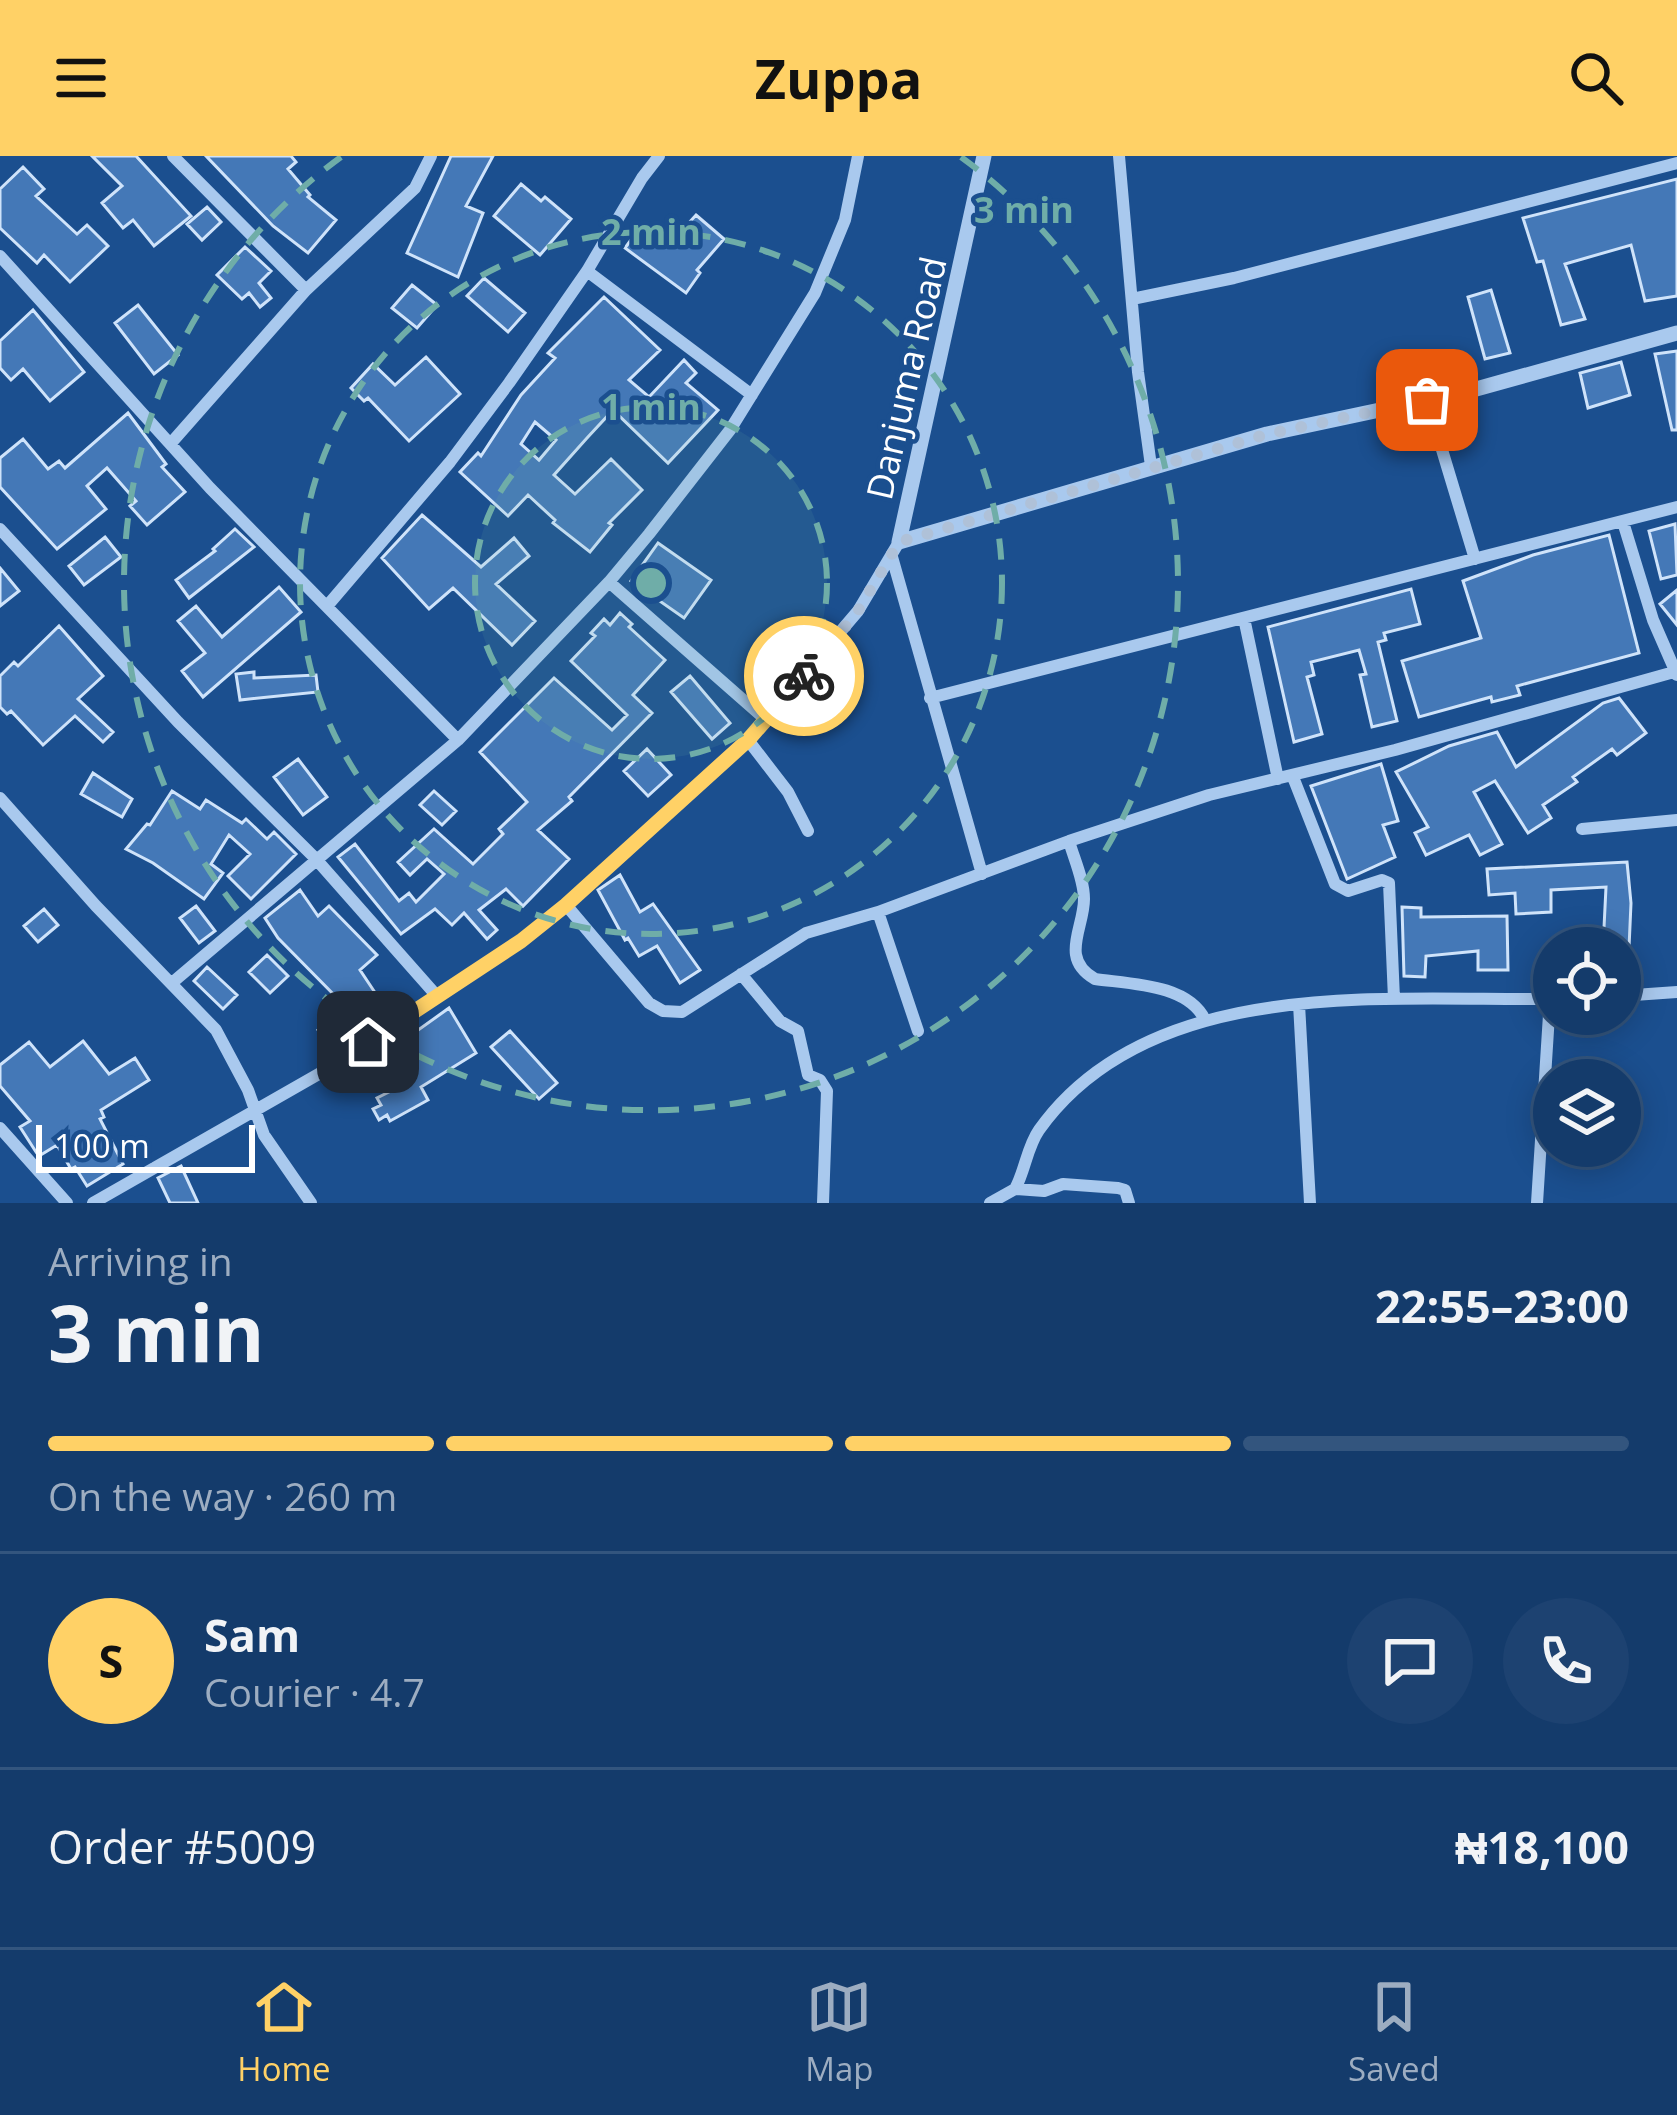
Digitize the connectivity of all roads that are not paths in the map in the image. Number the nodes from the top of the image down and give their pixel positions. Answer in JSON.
{"nodes":[{"id":1,"x":173,"y":156,"type":"edge"},
{"id":2,"x":431,"y":156,"type":"edge"},
{"id":3,"x":659,"y":156,"type":"edge"},
{"id":4,"x":858,"y":156,"type":"edge"},
{"id":5,"x":985,"y":156,"type":"edge"},
{"id":6,"x":1119,"y":156,"type":"edge"},
{"id":7,"x":1677,"y":163,"type":"edge"},
{"id":8,"x":0,"y":256,"type":"edge"},
{"id":9,"x":587,"y":272,"type":"junction"},
{"id":10,"x":306,"y":290,"type":"junction"},
{"id":11,"x":1132,"y":299,"type":"junction"},
{"id":12,"x":1677,"y":333,"type":"edge"},
{"id":13,"x":752,"y":395,"type":"junction"},
{"id":14,"x":1427,"y":400,"type":"junction"},
{"id":15,"x":172,"y":442,"type":"junction"},
{"id":16,"x":1151,"y":466,"type":"junction"},
{"id":17,"x":1677,"y":507,"type":"edge"},
{"id":18,"x":1623,"y":522,"type":"junction"},
{"id":19,"x":0,"y":529,"type":"edge"},
{"id":20,"x":896,"y":549,"type":"junction"},
{"id":21,"x":1475,"y":559,"type":"junction"},
{"id":22,"x":609,"y":583,"type":"junction"},
{"id":23,"x":328,"y":605,"type":"junction"},
{"id":24,"x":1244,"y":618,"type":"junction"},
{"id":25,"x":1676,"y":673,"type":"edge"},
{"id":26,"x":930,"y":698,"type":"junction"},
{"id":27,"x":765,"y":719,"type":"junction"},
{"id":28,"x":458,"y":740,"type":"junction"},
{"id":29,"x":748,"y":740,"type":"junction"},
{"id":30,"x":1286,"y":778,"type":"junction"},
{"id":31,"x":0,"y":798,"type":"edge"},
{"id":32,"x":6,"y":812,"type":"edge"},
{"id":33,"x":1677,"y":820,"type":"edge"},
{"id":34,"x":1582,"y":829,"type":"dead end"},
{"id":35,"x":808,"y":831,"type":"dead end"},
{"id":36,"x":1069,"y":842,"type":"junction"},
{"id":37,"x":315,"y":858,"type":"junction"},
{"id":38,"x":982,"y":874,"type":"junction"},
{"id":39,"x":566,"y":905,"type":"junction"},
{"id":40,"x":878,"y":912,"type":"junction"},
{"id":41,"x":741,"y":974,"type":"junction"},
{"id":42,"x":172,"y":982,"type":"junction"},
{"id":43,"x":1677,"y":992,"type":"edge"},
{"id":44,"x":436,"y":995,"type":"junction"},
{"id":45,"x":1641,"y":995,"type":"edge"},
{"id":46,"x":1394,"y":999,"type":"junction"},
{"id":47,"x":1533,"y":999,"type":"edge"},
{"id":48,"x":1299,"y":1004,"type":"junction"},
{"id":49,"x":1205,"y":1020,"type":"junction"},
{"id":50,"x":918,"y":1031,"type":"dead end"},
{"id":51,"x":1550,"y":1035,"type":"edge"},
{"id":52,"x":258,"y":1112,"type":"junction"},
{"id":53,"x":0,"y":1128,"type":"edge"},
{"id":54,"x":1016,"y":1189,"type":"junction"},
{"id":55,"x":67,"y":1203,"type":"edge"},
{"id":56,"x":93,"y":1203,"type":"edge"},
{"id":57,"x":310,"y":1203,"type":"edge"},
{"id":58,"x":823,"y":1203,"type":"edge"},
{"id":59,"x":990,"y":1203,"type":"edge"},
{"id":60,"x":1129,"y":1203,"type":"edge"},
{"id":61,"x":1310,"y":1203,"type":"edge"},
{"id":62,"x":1538,"y":1203,"type":"edge"}],
"edges":[{"from":1,"to":10,"type":"street"},
{"from":2,"to":10,"type":"street"},
{"from":3,"to":9,"type":"street"},
{"from":4,"to":13,"type":"street"},
{"from":5,"to":20,"type":"street","name":"Danjuma Road"},
{"from":6,"to":11,"type":"street"},
{"from":7,"to":11,"type":"street"},
{"from":8,"to":15,"type":"street"},
{"from":9,"to":13,"type":"street"},
{"from":9,"to":23,"type":"street"},
{"from":10,"to":15,"type":"street"},
{"from":11,"to":16,"type":"street"},
{"from":12,"to":14,"type":"street"},
{"from":13,"to":22,"type":"street"},
{"from":14,"to":16,"type":"street"},
{"from":14,"to":21,"type":"street"},
{"from":15,"to":23,"type":"street"},
{"from":16,"to":20,"type":"street"},
{"from":17,"to":18,"type":"street"},
{"from":18,"to":21,"type":"street"},
{"from":18,"to":25,"type":"street"},
{"from":19,"to":37,"type":"street"},
{"from":20,"to":26,"type":"street"},
{"from":20,"to":27,"type":"street"},
{"from":21,"to":24,"type":"street"},
{"from":22,"to":27,"type":"street"},
{"from":22,"to":28,"type":"street"},
{"from":23,"to":28,"type":"street"},
{"from":24,"to":26,"type":"street"},
{"from":24,"to":30,"type":"street"},
{"from":25,"to":30,"type":"street"},
{"from":26,"to":38,"type":"street"},
{"from":27,"to":29,"type":"street"},
{"from":28,"to":37,"type":"street"},
{"from":29,"to":35,"type":"street"},
{"from":29,"to":39,"type":"street"},
{"from":30,"to":36,"type":"street"},
{"from":30,"to":46,"type":"street"},
{"from":31,"to":32,"type":"street"},
{"from":32,"to":42,"type":"street"},
{"from":33,"to":34,"type":"street"},
{"from":36,"to":38,"type":"street"},
{"from":36,"to":49,"type":"street"},
{"from":37,"to":42,"type":"street"},
{"from":37,"to":44,"type":"street"},
{"from":38,"to":40,"type":"street"},
{"from":39,"to":41,"type":"street"},
{"from":39,"to":44,"type":"street"},
{"from":40,"to":41,"type":"street"},
{"from":40,"to":50,"type":"street"},
{"from":41,"to":58,"type":"street"},
{"from":42,"to":52,"type":"street"},
{"from":43,"to":45,"type":"street"},
{"from":44,"to":52,"type":"street"},
{"from":46,"to":47,"type":"street"},
{"from":46,"to":48,"type":"street"},
{"from":48,"to":49,"type":"street"},
{"from":48,"to":61,"type":"street"},
{"from":49,"to":54,"type":"street"},
{"from":51,"to":62,"type":"street"},
{"from":52,"to":56,"type":"street"},
{"from":52,"to":57,"type":"street"},
{"from":53,"to":55,"type":"street"},
{"from":54,"to":59,"type":"street"},
{"from":54,"to":60,"type":"street"}]}
